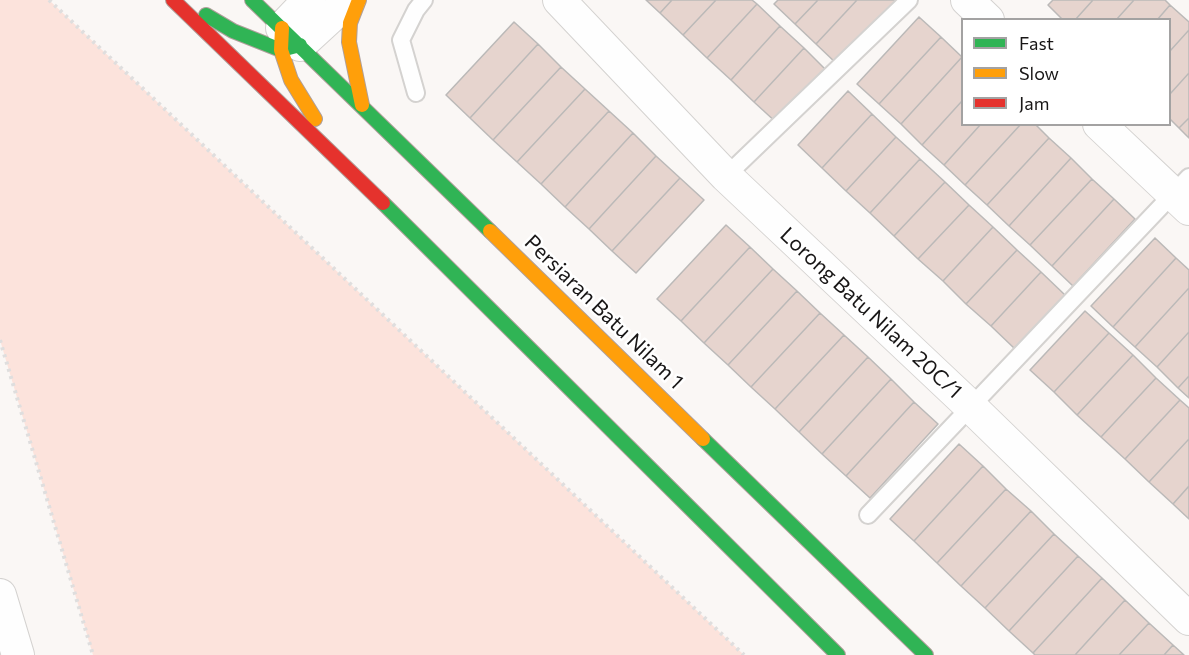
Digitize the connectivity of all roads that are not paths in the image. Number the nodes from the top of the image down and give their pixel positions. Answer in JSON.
{"nodes":[{"id":1,"x":173,"y":0,"type":"edge"},
{"id":2,"x":182,"y":0,"type":"edge"},
{"id":3,"x":252,"y":0,"type":"edge"},
{"id":4,"x":309,"y":0,"type":"edge"},
{"id":5,"x":349,"y":0,"type":"edge"},
{"id":6,"x":359,"y":0,"type":"edge"},
{"id":7,"x":424,"y":0,"type":"edge"},
{"id":8,"x":559,"y":0,"type":"edge"},
{"id":9,"x":909,"y":0,"type":"edge"},
{"id":10,"x":967,"y":0,"type":"edge"},
{"id":11,"x":986,"y":18,"type":"edge"},
{"id":12,"x":288,"y":41,"type":"junction"},
{"id":13,"x":416,"y":93,"type":"dead end"},
{"id":14,"x":362,"y":105,"type":"junction"},
{"id":15,"x":1101,"y":126,"type":"edge"},
{"id":16,"x":346,"y":166,"type":"junction"},
{"id":17,"x":726,"y":176,"type":"junction"},
{"id":18,"x":1184,"y":194,"type":"edge"},
{"id":19,"x":971,"y":407,"type":"junction"},
{"id":20,"x":868,"y":515,"type":"dead end"},
{"id":21,"x":0,"y":595,"type":"edge"},
{"id":22,"x":1189,"y":619,"type":"edge"},
{"id":23,"x":18,"y":655,"type":"edge"},
{"id":24,"x":838,"y":655,"type":"edge"},
{"id":25,"x":926,"y":655,"type":"edge"}],
"edges":[{"from":1,"to":16,"type":"main road"},
{"from":2,"to":12,"type":"main road"},
{"from":3,"to":12,"type":"main road","name":"Persiaran Batu Nilam 1"},
{"from":4,"to":12,"type":"street"},
{"from":5,"to":12,"type":"street"},
{"from":6,"to":14,"type":"main road"},
{"from":7,"to":13,"type":"lane"},
{"from":8,"to":17,"type":"street","name":"Lorong Batu Nilam 20C/1"},
{"from":9,"to":17,"type":"lane"},
{"from":10,"to":11,"type":"street"},
{"from":12,"to":14,"type":"main road","name":"Persiaran Batu Nilam 1"},
{"from":12,"to":16,"type":"main road"},
{"from":14,"to":25,"type":"main road","name":"Persiaran Batu Nilam 1"},
{"from":15,"to":18,"type":"street"},
{"from":16,"to":24,"type":"main road"},
{"from":17,"to":19,"type":"street","name":"Lorong Batu Nilam 20C/1"},
{"from":18,"to":19,"type":"lane"},
{"from":19,"to":20,"type":"lane"},
{"from":19,"to":22,"type":"street","name":"Lorong Batu Nilam 20C/1"},
{"from":21,"to":23,"type":"street"}]}
